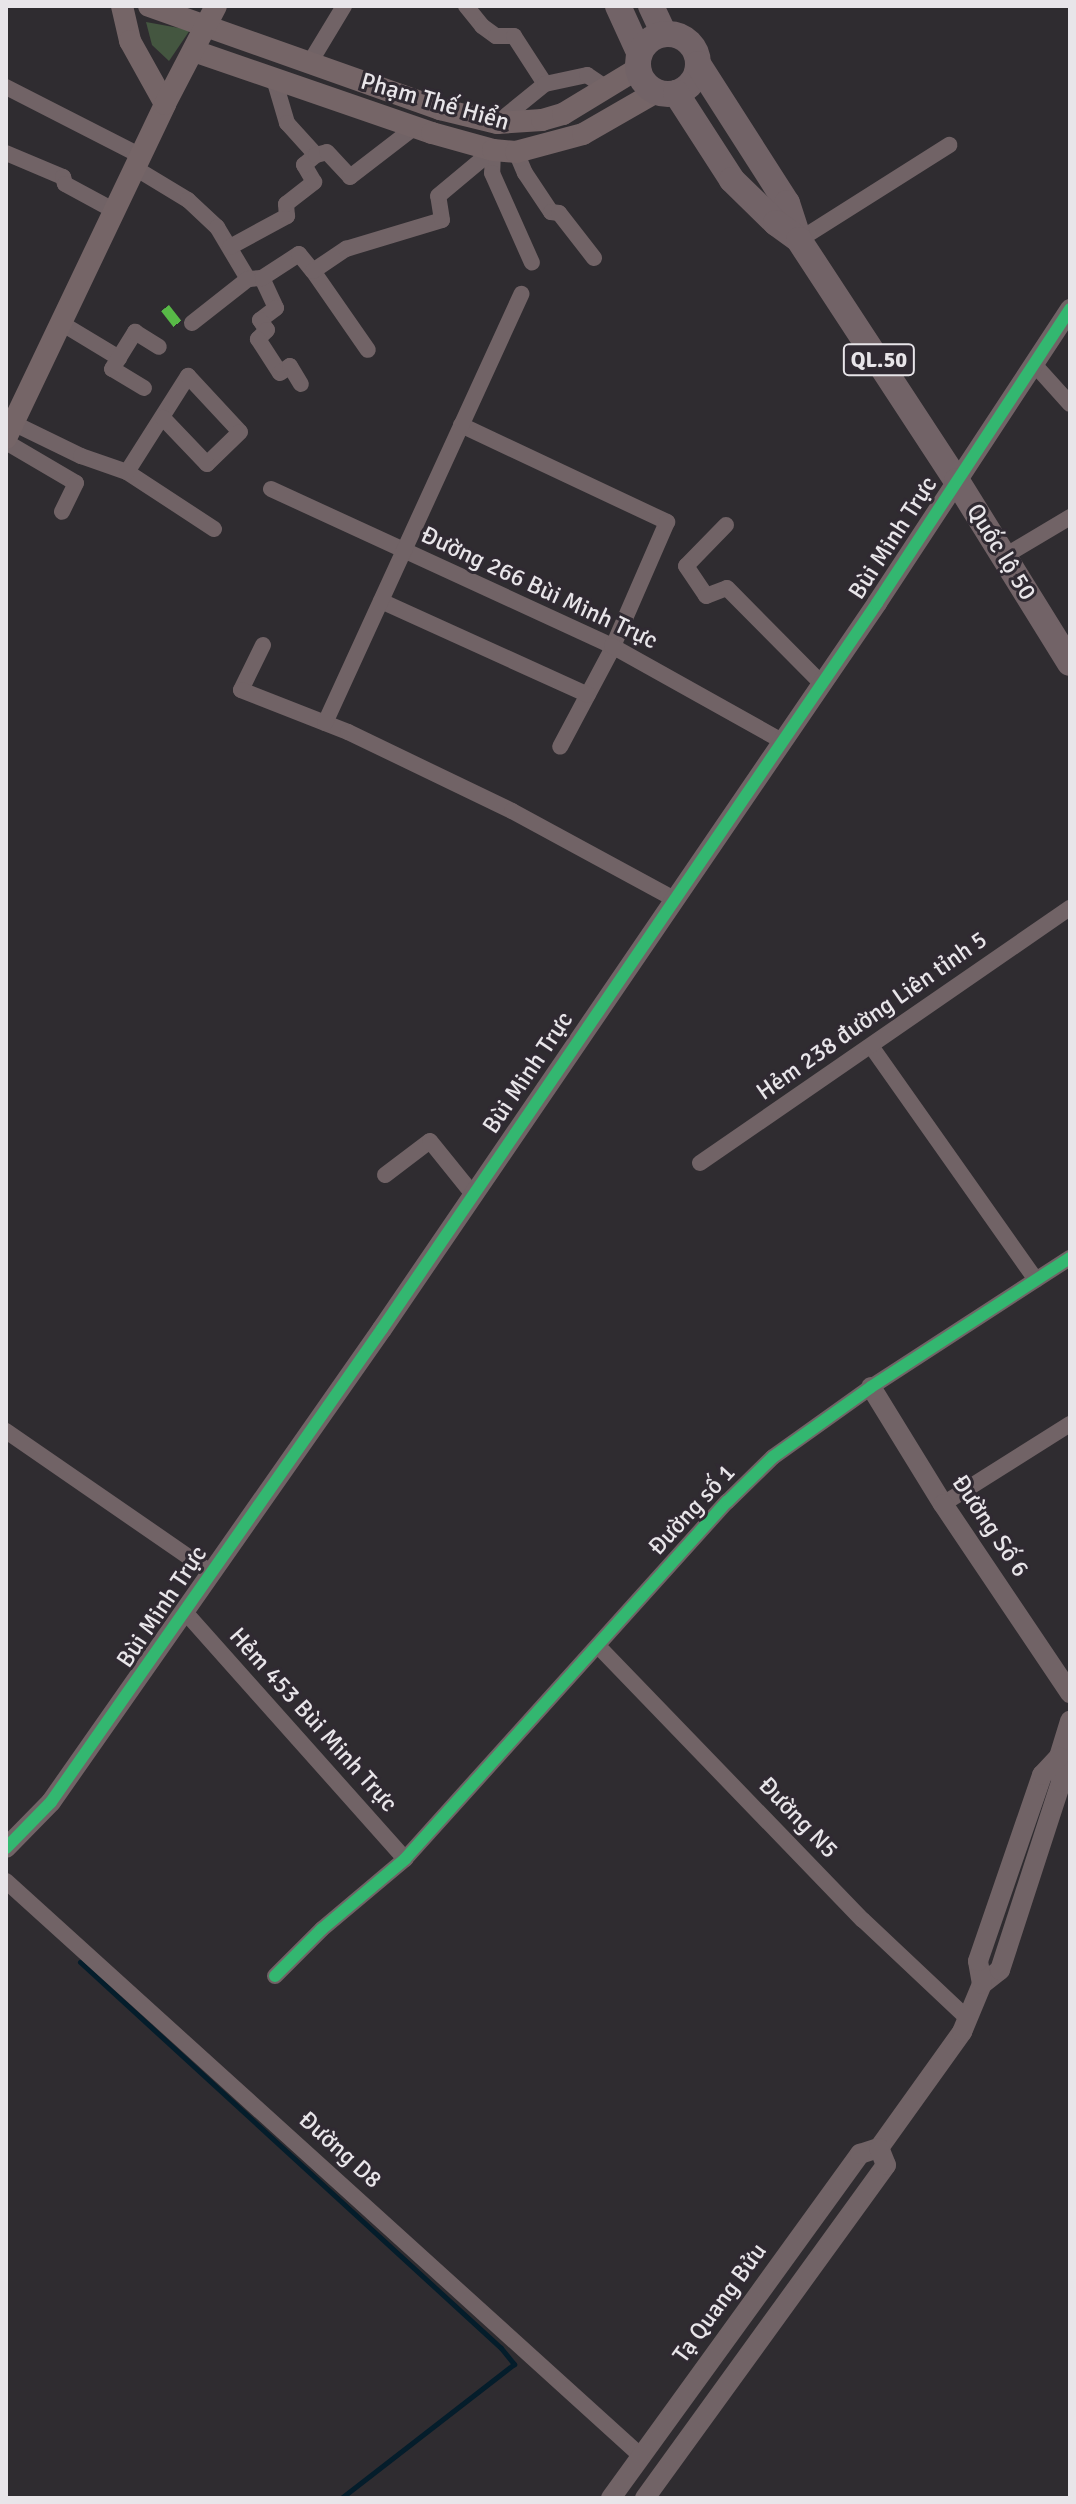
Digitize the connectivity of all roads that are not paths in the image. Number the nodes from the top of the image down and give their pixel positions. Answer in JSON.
{"nodes":[{"id":1,"x":122,"y":6,"type":"edge"},
{"id":2,"x":149,"y":6,"type":"edge"},
{"id":3,"x":344,"y":6,"type":"edge"},
{"id":4,"x":466,"y":6,"type":"edge"},
{"id":5,"x":618,"y":6,"type":"edge"},
{"id":6,"x":651,"y":6,"type":"edge"},
{"id":7,"x":211,"y":16,"type":"edge"},
{"id":8,"x":649,"y":48,"type":"junction"},
{"id":9,"x":194,"y":51,"type":"junction"},
{"id":10,"x":309,"y":64,"type":"junction"},
{"id":11,"x":698,"y":64,"type":"junction"},
{"id":12,"x":274,"y":79,"type":"junction"},
{"id":13,"x":545,"y":84,"type":"junction"},
{"id":14,"x":6,"y":87,"type":"edge"},
{"id":15,"x":608,"y":89,"type":"junction"},
{"id":16,"x":666,"y":93,"type":"junction"},
{"id":17,"x":165,"y":104,"type":"junction"},
{"id":18,"x":440,"y":109,"type":"junction"},
{"id":19,"x":497,"y":123,"type":"junction"},
{"id":20,"x":424,"y":130,"type":"junction"},
{"id":21,"x":949,"y":145,"type":"dead end"},
{"id":22,"x":493,"y":150,"type":"junction"},
{"id":23,"x":516,"y":152,"type":"junction"},
{"id":24,"x":6,"y":153,"type":"edge"},
{"id":25,"x":316,"y":155,"type":"junction"},
{"id":26,"x":138,"y":162,"type":"junction"},
{"id":27,"x":115,"y":211,"type":"junction"},
{"id":28,"x":799,"y":240,"type":"junction"},
{"id":29,"x":230,"y":247,"type":"junction"},
{"id":30,"x":594,"y":258,"type":"dead end"},
{"id":31,"x":532,"y":263,"type":"dead end"},
{"id":32,"x":313,"y":271,"type":"junction"},
{"id":33,"x":255,"y":278,"type":"junction"},
{"id":34,"x":521,"y":294,"type":"dead end"},
{"id":35,"x":1068,"y":317,"type":"edge"},
{"id":36,"x":61,"y":323,"type":"junction"},
{"id":37,"x":192,"y":323,"type":"dead end"},
{"id":38,"x":159,"y":347,"type":"dead end"},
{"id":39,"x":368,"y":350,"type":"dead end"},
{"id":40,"x":119,"y":358,"type":"junction"},
{"id":41,"x":1033,"y":363,"type":"junction"},
{"id":42,"x":301,"y":384,"type":"dead end"},
{"id":43,"x":144,"y":388,"type":"dead end"},
{"id":44,"x":1070,"y":404,"type":"edge"},
{"id":45,"x":163,"y":418,"type":"junction"},
{"id":46,"x":461,"y":425,"type":"junction"},
{"id":47,"x":8,"y":434,"type":"edge"},
{"id":48,"x":127,"y":472,"type":"junction"},
{"id":49,"x":957,"y":481,"type":"junction"},
{"id":50,"x":271,"y":489,"type":"dead end"},
{"id":51,"x":62,"y":512,"type":"dead end"},
{"id":52,"x":1070,"y":517,"type":"edge"},
{"id":53,"x":726,"y":525,"type":"dead end"},
{"id":54,"x":214,"y":529,"type":"dead end"},
{"id":55,"x":404,"y":550,"type":"junction"},
{"id":56,"x":1003,"y":557,"type":"junction"},
{"id":57,"x":381,"y":601,"type":"junction"},
{"id":58,"x":263,"y":645,"type":"dead end"},
{"id":59,"x":612,"y":646,"type":"junction"},
{"id":60,"x":1070,"y":663,"type":"edge"},
{"id":61,"x":822,"y":684,"type":"junction"},
{"id":62,"x":588,"y":695,"type":"junction"},
{"id":63,"x":325,"y":723,"type":"junction"},
{"id":64,"x":782,"y":741,"type":"junction"},
{"id":65,"x":560,"y":747,"type":"dead end"},
{"id":66,"x":674,"y":899,"type":"junction"},
{"id":67,"x":1070,"y":908,"type":"edge"},
{"id":68,"x":871,"y":1046,"type":"junction"},
{"id":69,"x":700,"y":1163,"type":"dead end"},
{"id":70,"x":385,"y":1175,"type":"dead end"},
{"id":71,"x":472,"y":1193,"type":"junction"},
{"id":72,"x":1070,"y":1258,"type":"edge"},
{"id":73,"x":1036,"y":1280,"type":"junction"},
{"id":74,"x":871,"y":1387,"type":"junction"},
{"id":75,"x":1070,"y":1424,"type":"edge"},
{"id":76,"x":6,"y":1431,"type":"edge"},
{"id":77,"x":943,"y":1504,"type":"junction"},
{"id":78,"x":212,"y":1573,"type":"junction"},
{"id":79,"x":185,"y":1612,"type":"junction"},
{"id":80,"x":598,"y":1646,"type":"junction"},
{"id":81,"x":1070,"y":1693,"type":"edge"},
{"id":82,"x":1070,"y":1721,"type":"edge"},
{"id":83,"x":6,"y":1848,"type":"edge"},
{"id":84,"x":405,"y":1859,"type":"junction"},
{"id":85,"x":6,"y":1881,"type":"edge"},
{"id":86,"x":275,"y":1976,"type":"dead end"},
{"id":87,"x":968,"y":2019,"type":"junction"},
{"id":88,"x":879,"y":2148,"type":"junction"},
{"id":89,"x":641,"y":2456,"type":"junction"},
{"id":90,"x":611,"y":2498,"type":"edge"},
{"id":91,"x":645,"y":2498,"type":"edge"}],
"edges":[{"from":1,"to":17,"type":"main road"},
{"from":2,"to":7,"type":"main road","name":"Phạm Thế Hiển"},
{"from":3,"to":10,"type":"street"},
{"from":4,"to":13,"type":"street"},
{"from":5,"to":8,"type":"main road","name":"Quốc lộ 50","number":"QL.50"},
{"from":6,"to":8,"type":"main road","name":"Quốc lộ 50","number":"QL.50"},
{"from":7,"to":9,"type":"main road"},
{"from":7,"to":10,"type":"main road","name":"Phạm Thế Hiển"},
{"from":8,"to":11,"type":"main road","number":"QL.50"},
{"from":8,"to":15,"type":"main road","name":"Phạm Thế Hiển"},
{"from":8,"to":16,"type":"main road","name":"Quốc lộ 50","number":"QL.50"},
{"from":9,"to":12,"type":"main road","name":"Phạm Thế Hiển"},
{"from":9,"to":17,"type":"main road"},
{"from":10,"to":18,"type":"main road","name":"Phạm Thế Hiển"},
{"from":11,"to":16,"type":"main road"},
{"from":11,"to":28,"type":"main road","name":"Quốc lộ 50","number":"QL.50"},
{"from":12,"to":20,"type":"main road","name":"Phạm Thế Hiển"},
{"from":12,"to":25,"type":"street"},
{"from":13,"to":15,"type":"street"},
{"from":13,"to":19,"type":"street"},
{"from":14,"to":26,"type":"street"},
{"from":15,"to":19,"type":"main road","name":"Phạm Thế Hiển"},
{"from":16,"to":23,"type":"main road","name":"Phạm Thế Hiển"},
{"from":16,"to":28,"type":"main road","name":"Quốc lộ 50","number":"QL.50"},
{"from":17,"to":26,"type":"main road"},
{"from":18,"to":19,"type":"main road","name":"Phạm Thế Hiển"},
{"from":18,"to":20,"type":"main road"},
{"from":20,"to":22,"type":"main road","name":"Phạm Thế Hiển"},
{"from":20,"to":25,"type":"street"},
{"from":21,"to":28,"type":"street"},
{"from":22,"to":23,"type":"main road","name":"Phạm Thế Hiển"},
{"from":22,"to":31,"type":"street"},
{"from":22,"to":32,"type":"street"},
{"from":23,"to":30,"type":"street"},
{"from":24,"to":27,"type":"street"},
{"from":25,"to":29,"type":"street"},
{"from":26,"to":27,"type":"main road"},
{"from":26,"to":29,"type":"street"},
{"from":27,"to":36,"type":"main road"},
{"from":28,"to":49,"type":"main road","name":"Quốc lộ 50","number":"QL.50"},
{"from":29,"to":33,"type":"street"},
{"from":32,"to":33,"type":"street"},
{"from":32,"to":39,"type":"street"},
{"from":33,"to":37,"type":"street"},
{"from":33,"to":42,"type":"street"},
{"from":34,"to":46,"type":"street"},
{"from":35,"to":41,"type":"street","name":"Bùi Minh Trực"},
{"from":36,"to":40,"type":"street"},
{"from":36,"to":47,"type":"main road"},
{"from":38,"to":40,"type":"street"},
{"from":40,"to":43,"type":"street"},
{"from":41,"to":44,"type":"street"},
{"from":41,"to":49,"type":"street","name":"Bùi Minh Trực"},
{"from":45,"to":45,"type":"street"},
{"from":45,"to":48,"type":"street"},
{"from":46,"to":55,"type":"street"},
{"from":46,"to":59,"type":"street"},
{"from":47,"to":48,"type":"street"},
{"from":47,"to":51,"type":"street"},
{"from":48,"to":54,"type":"street"},
{"from":49,"to":56,"type":"main road","name":"Quốc lộ 50","number":"QL.50"},
{"from":49,"to":61,"type":"street","name":"Bùi Minh Trực"},
{"from":50,"to":55,"type":"street","name":"Đường 266 Bùi Minh Trực"},
{"from":52,"to":56,"type":"street"},
{"from":53,"to":61,"type":"street"},
{"from":55,"to":57,"type":"street"},
{"from":55,"to":59,"type":"street","name":"Đường 266 Bùi Minh Trực"},
{"from":56,"to":60,"type":"main road","name":"Quốc lộ 50","number":"QL.50"},
{"from":57,"to":62,"type":"street"},
{"from":57,"to":63,"type":"street"},
{"from":58,"to":63,"type":"street"},
{"from":59,"to":62,"type":"street"},
{"from":59,"to":64,"type":"street","name":"Đường 266 Bùi Minh Trực"},
{"from":61,"to":64,"type":"street","name":"Bùi Minh Trực"},
{"from":62,"to":65,"type":"street"},
{"from":63,"to":66,"type":"street"},
{"from":64,"to":66,"type":"street","name":"Bùi Minh Trực"},
{"from":66,"to":71,"type":"street","name":"Bùi Minh Trực"},
{"from":67,"to":68,"type":"street","name":"Hẻm 238 đường Liên tỉnh 5"},
{"from":68,"to":69,"type":"street","name":"Hẻm 238 đường Liên tỉnh 5"},
{"from":68,"to":73,"type":"street"},
{"from":70,"to":71,"type":"street"},
{"from":71,"to":78,"type":"street","name":"Bùi Minh Trực"},
{"from":72,"to":73,"type":"street","name":"Đường số 1"},
{"from":73,"to":74,"type":"street","name":"Đường số 1"},
{"from":74,"to":77,"type":"street","name":"Đường Số 6"},
{"from":74,"to":80,"type":"street","name":"Đường số 1"},
{"from":75,"to":77,"type":"street"},
{"from":76,"to":78,"type":"street"},
{"from":77,"to":81,"type":"street","name":"Đường Số 6"},
{"from":78,"to":79,"type":"street","name":"Bùi Minh Trực"},
{"from":79,"to":83,"type":"street","name":"Bùi Minh Trực"},
{"from":79,"to":84,"type":"street","name":"Hẻm 453 Bùi Minh Trực"},
{"from":80,"to":84,"type":"street","name":"Đường số 1"},
{"from":80,"to":87,"type":"street","name":"Đường N5"},
{"from":82,"to":87,"type":"street","name":"Tạ Quang Bửu"},
{"from":84,"to":86,"type":"street","name":"Đường số 1"},
{"from":85,"to":89,"type":"street","name":"Đường D8"},
{"from":87,"to":88,"type":"street","name":"Tạ Quang Bửu"},
{"from":88,"to":89,"type":"street","name":"Tạ Quang Bửu"},
{"from":88,"to":91,"type":"street","name":"Tạ Quang Bửu"},
{"from":89,"to":90,"type":"street","name":"Tạ Quang Bửu"}]}
